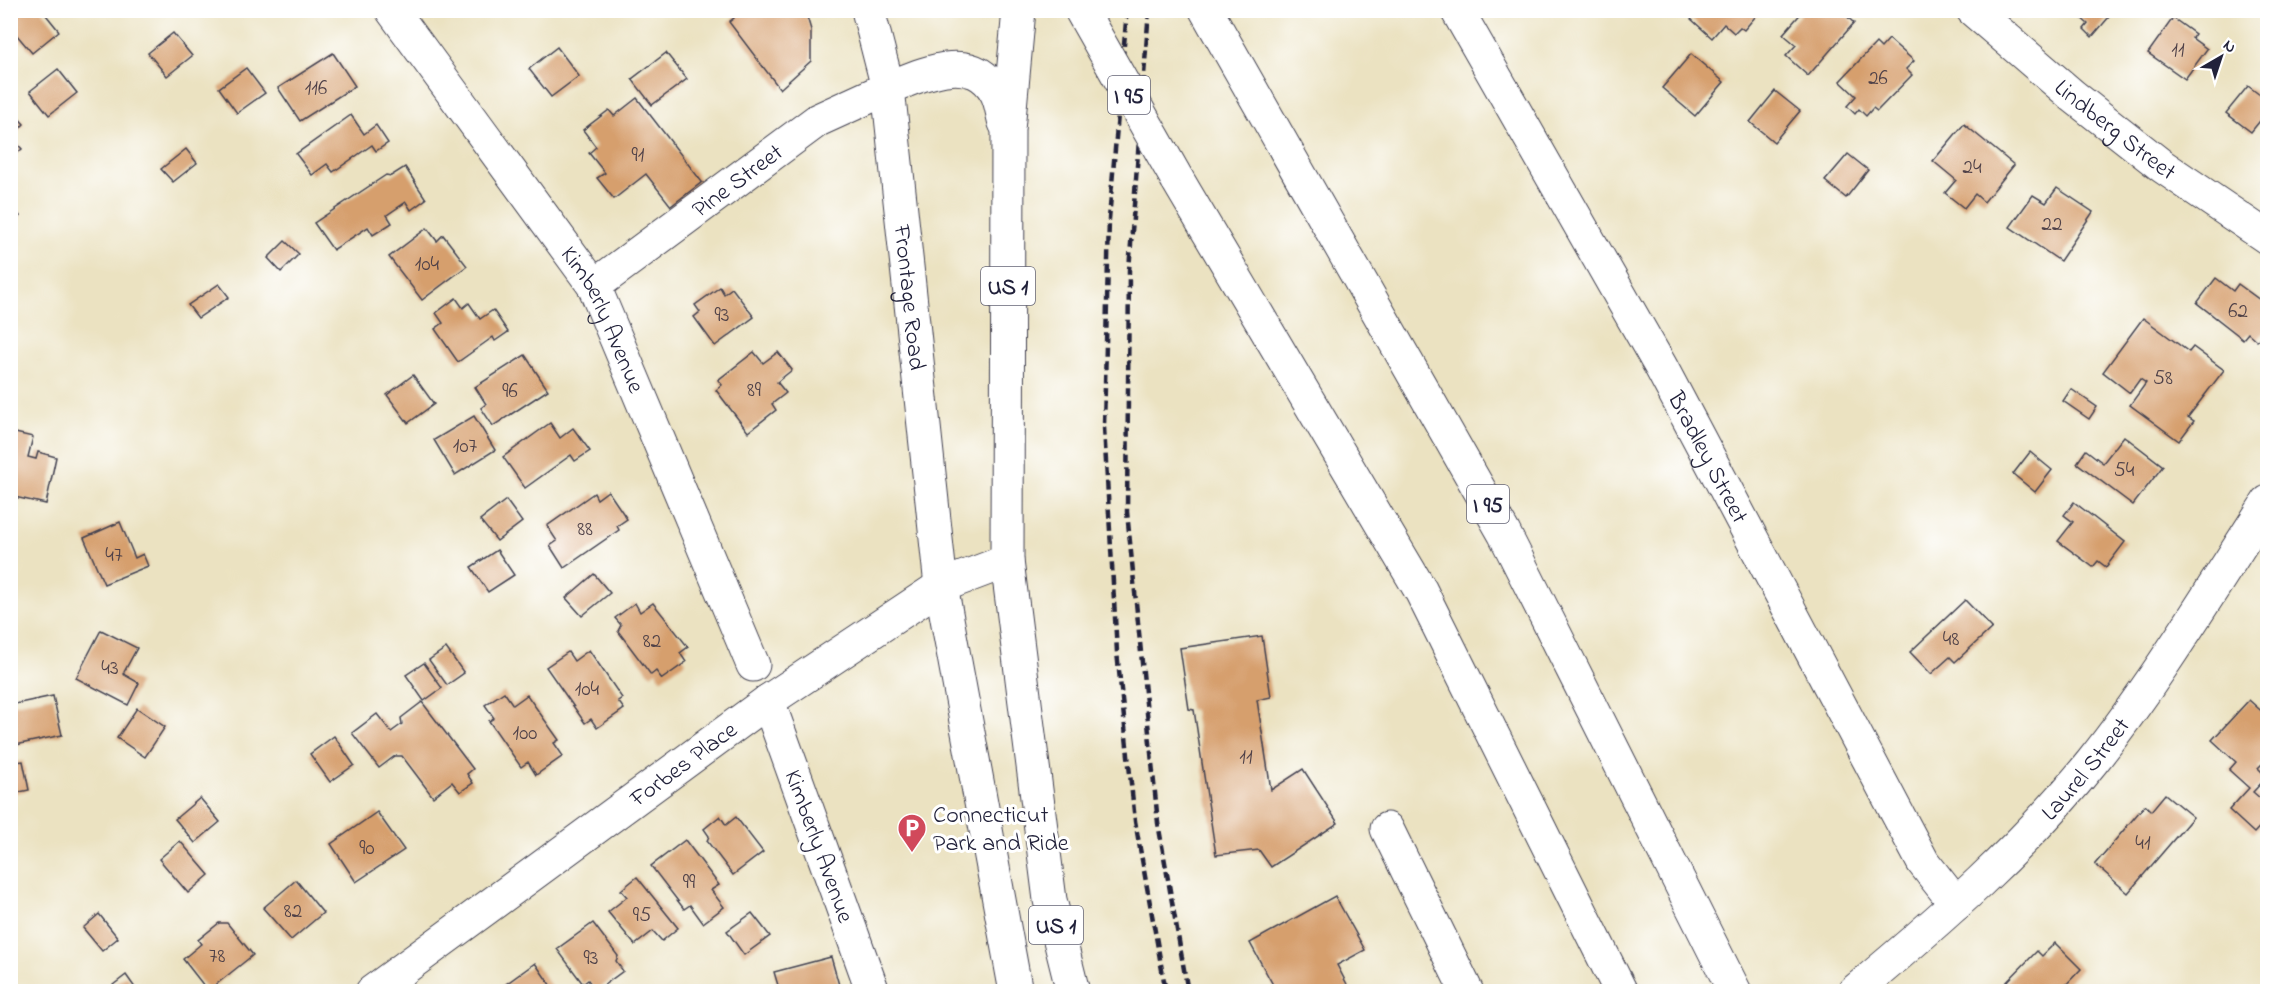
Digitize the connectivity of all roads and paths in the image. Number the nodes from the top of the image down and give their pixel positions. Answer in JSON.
{"nodes":[{"id":1,"x":392,"y":10,"type":"edge"},
{"id":2,"x":868,"y":10,"type":"edge"},
{"id":3,"x":1019,"y":10,"type":"edge"},
{"id":4,"x":1081,"y":10,"type":"edge"},
{"id":5,"x":1457,"y":10,"type":"edge"},
{"id":6,"x":1973,"y":10,"type":"edge"},
{"id":7,"x":1211,"y":20,"type":"edge"},
{"id":8,"x":888,"y":88,"type":"junction"},
{"id":9,"x":1008,"y":130,"type":"junction"},
{"id":10,"x":2268,"y":238,"type":"edge"},
{"id":11,"x":594,"y":286,"type":"junction"},
{"id":12,"x":2268,"y":502,"type":"edge"},
{"id":13,"x":1007,"y":561,"type":"junction"},
{"id":14,"x":941,"y":586,"type":"junction"},
{"id":15,"x":753,"y":665,"type":"dead end"},
{"id":16,"x":768,"y":701,"type":"junction"},
{"id":17,"x":1387,"y":829,"type":"dead end"},
{"id":18,"x":1956,"y":904,"type":"junction"},
{"id":19,"x":372,"y":992,"type":"edge"},
{"id":20,"x":873,"y":992,"type":"edge"},
{"id":21,"x":1016,"y":992,"type":"edge"},
{"id":22,"x":1073,"y":992,"type":"edge"},
{"id":23,"x":1467,"y":992,"type":"edge"},
{"id":24,"x":1620,"y":992,"type":"edge"},
{"id":25,"x":1735,"y":992,"type":"edge"},
{"id":26,"x":1854,"y":992,"type":"edge"}],
"edges":[{"from":1,"to":11,"type":"main road","name":"Kimberly Avenue"},
{"from":2,"to":8,"type":"main road","name":"Frontage Road","number":"US 1"},
{"from":3,"to":9,"type":"main road","number":"US 1"},
{"from":4,"to":24,"type":"main road","number":"I 95","bridge":true},
{"from":5,"to":18,"type":"main road","name":"Bradley Street"},
{"from":6,"to":10,"type":"main road","name":"Lindberg Street"},
{"from":7,"to":25,"type":"main road","number":"I 95"},
{"from":8,"to":9,"type":"main road","name":"Pine Street"},
{"from":8,"to":11,"type":"main road","name":"Pine Street"},
{"from":8,"to":14,"type":"main road","name":"Frontage Road","number":"US 1"},
{"from":9,"to":13,"type":"main road","number":"US 1"},
{"from":11,"to":15,"type":"main road","name":"Kimberly Avenue"},
{"from":12,"to":18,"type":"main road","name":"Laurel Street"},
{"from":13,"to":14,"type":"main road","name":"Forbes Place"},
{"from":13,"to":22,"type":"main road","number":"US 1"},
{"from":14,"to":16,"type":"main road","name":"Forbes Place"},
{"from":14,"to":21,"type":"main road","number":"US 1"},
{"from":16,"to":19,"type":"main road","name":"Forbes Place"},
{"from":16,"to":20,"type":"main road","name":"Kimberly Avenue"},
{"from":17,"to":23,"type":"main road"},
{"from":18,"to":26,"type":"main road","name":"Laurel Street"}]}
